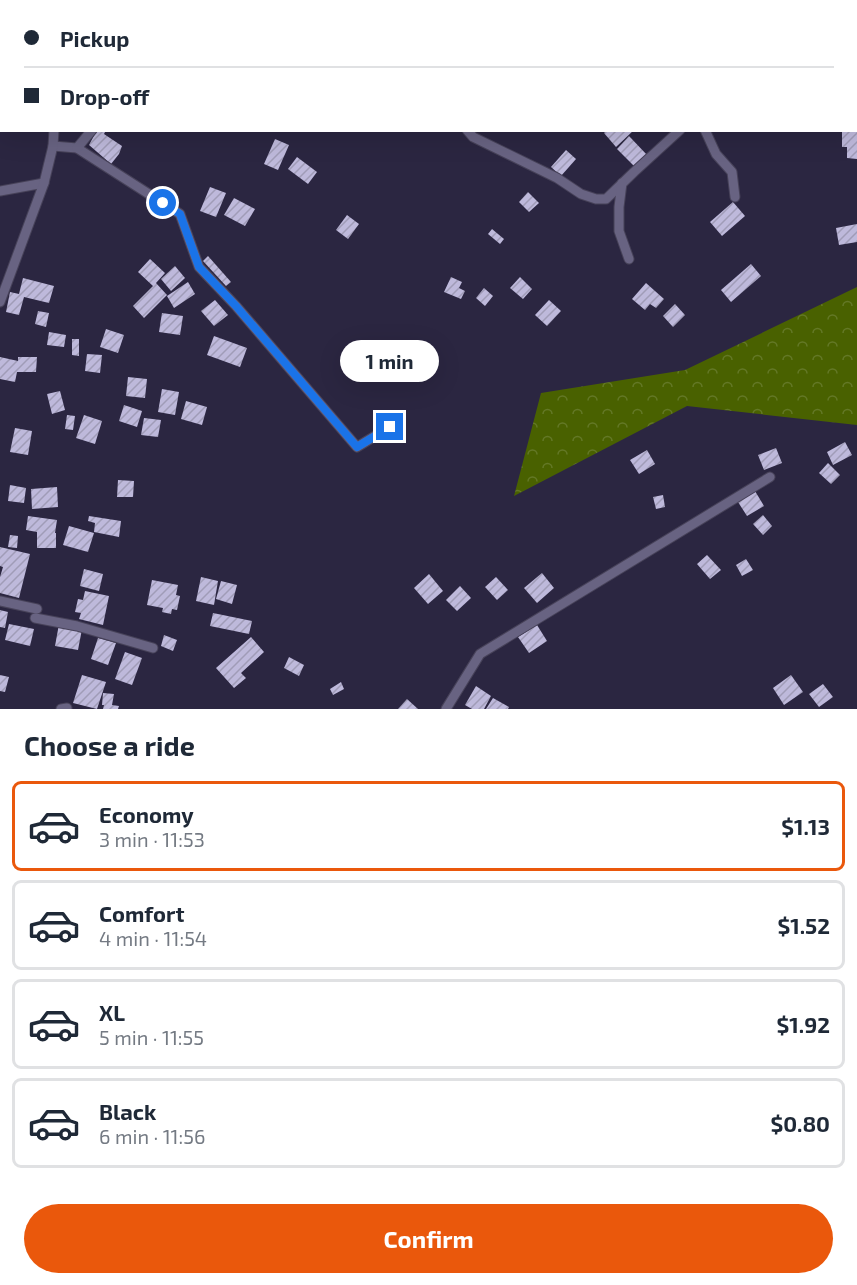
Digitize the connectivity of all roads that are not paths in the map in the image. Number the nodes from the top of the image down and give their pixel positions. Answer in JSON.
{"nodes":[{"id":1,"x":54,"y":132,"type":"edge"},
{"id":2,"x":90,"y":132,"type":"edge"},
{"id":3,"x":469,"y":132,"type":"edge"},
{"id":4,"x":678,"y":132,"type":"edge"},
{"id":5,"x":706,"y":132,"type":"edge"},
{"id":6,"x":53,"y":146,"type":"junction"},
{"id":7,"x":77,"y":148,"type":"junction"},
{"id":8,"x":44,"y":183,"type":"junction"},
{"id":9,"x":622,"y":183,"type":"junction"},
{"id":10,"x":0,"y":191,"type":"edge"},
{"id":11,"x":735,"y":197,"type":"dead end"},
{"id":12,"x":629,"y":259,"type":"dead end"},
{"id":13,"x":0,"y":302,"type":"edge"},
{"id":14,"x":390,"y":427,"type":"dead end"},
{"id":15,"x":770,"y":477,"type":"dead end"},
{"id":16,"x":0,"y":602,"type":"edge"},
{"id":17,"x":153,"y":648,"type":"dead end"},
{"id":18,"x":446,"y":709,"type":"edge"}],
"edges":[{"from":1,"to":6,"type":"street"},
{"from":2,"to":7,"type":"street"},
{"from":3,"to":9,"type":"street"},
{"from":4,"to":9,"type":"street"},
{"from":5,"to":11,"type":"street"},
{"from":6,"to":7,"type":"street"},
{"from":6,"to":8,"type":"street"},
{"from":7,"to":14,"type":"street"},
{"from":8,"to":10,"type":"street"},
{"from":8,"to":13,"type":"street"},
{"from":9,"to":12,"type":"street"},
{"from":15,"to":18,"type":"street"},
{"from":16,"to":17,"type":"street"}]}
